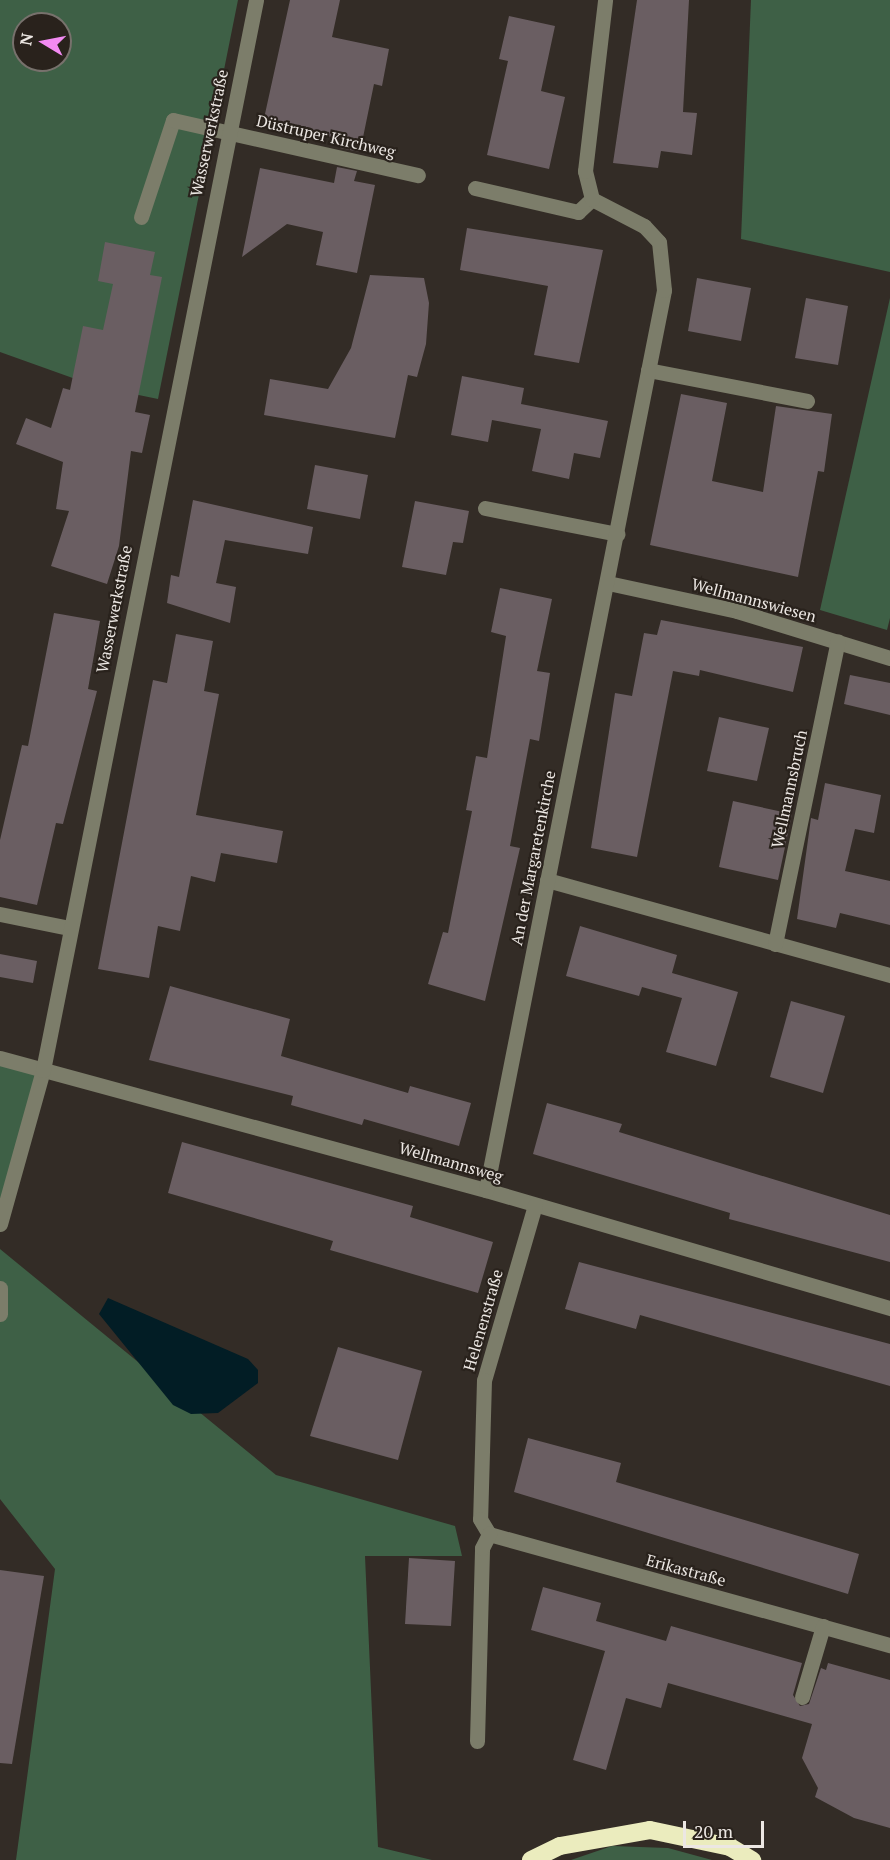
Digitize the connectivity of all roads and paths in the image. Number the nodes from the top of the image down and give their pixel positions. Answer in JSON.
{"nodes":[{"id":1,"x":256,"y":0,"type":"edge"},
{"id":2,"x":605,"y":0,"type":"edge"},
{"id":3,"x":226,"y":131,"type":"junction"},
{"id":4,"x":417,"y":175,"type":"dead end"},
{"id":5,"x":475,"y":188,"type":"dead end"},
{"id":6,"x":592,"y":199,"type":"junction"},
{"id":7,"x":141,"y":217,"type":"dead end"},
{"id":8,"x":648,"y":370,"type":"junction"},
{"id":9,"x":807,"y":401,"type":"dead end"},
{"id":10,"x":485,"y":508,"type":"dead end"},
{"id":11,"x":617,"y":534,"type":"junction"},
{"id":12,"x":608,"y":583,"type":"junction"},
{"id":13,"x":838,"y":641,"type":"junction"},
{"id":14,"x":890,"y":658,"type":"edge"},
{"id":15,"x":547,"y":880,"type":"junction"},
{"id":16,"x":0,"y":914,"type":"edge"},
{"id":17,"x":69,"y":928,"type":"junction"},
{"id":18,"x":775,"y":944,"type":"junction"},
{"id":19,"x":890,"y":975,"type":"edge"},
{"id":20,"x":0,"y":1058,"type":"edge"},
{"id":21,"x":43,"y":1070,"type":"junction"},
{"id":22,"x":486,"y":1190,"type":"junction"},
{"id":23,"x":535,"y":1206,"type":"junction"},
{"id":24,"x":0,"y":1224,"type":"edge"},
{"id":25,"x":0,"y":1288,"type":"edge"},
{"id":26,"x":890,"y":1308,"type":"edge"},
{"id":27,"x":0,"y":1314,"type":"edge"},
{"id":28,"x":489,"y":1534,"type":"junction"},
{"id":29,"x":823,"y":1626,"type":"junction"},
{"id":30,"x":890,"y":1645,"type":"edge"},
{"id":31,"x":802,"y":1696,"type":"dead end"},
{"id":32,"x":477,"y":1741,"type":"dead end"},
{"id":33,"x":531,"y":1860,"type":"edge"},
{"id":34,"x":752,"y":1860,"type":"edge"}],
"edges":[{"from":1,"to":3,"type":"street","name":"Wasserwerkstraße"},
{"from":2,"to":6,"type":"street"},
{"from":3,"to":4,"type":"street","name":"Düstruper Kirchweg"},
{"from":3,"to":7,"type":"street","name":"Düstruper Kirchweg"},
{"from":3,"to":17,"type":"street","name":"Wasserwerkstraße"},
{"from":5,"to":6,"type":"street"},
{"from":6,"to":8,"type":"street","name":"An der Margaretenkirche"},
{"from":8,"to":9,"type":"street"},
{"from":8,"to":11,"type":"street","name":"An der Margaretenkirche"},
{"from":10,"to":11,"type":"street"},
{"from":11,"to":12,"type":"street","name":"An der Margaretenkirche"},
{"from":12,"to":13,"type":"street","name":"Wellmannswiesen"},
{"from":12,"to":15,"type":"street","name":"An der Margaretenkirche"},
{"from":13,"to":14,"type":"street","name":"Wellmannswiesen"},
{"from":13,"to":18,"type":"street","name":"Wellmannsbruch"},
{"from":15,"to":18,"type":"street"},
{"from":15,"to":22,"type":"street","name":"An der Margaretenkirche"},
{"from":16,"to":17,"type":"street"},
{"from":17,"to":21,"type":"street","name":"Wasserwerkstraße"},
{"from":18,"to":19,"type":"street"},
{"from":20,"to":21,"type":"street","name":"Wellmannsweg"},
{"from":21,"to":22,"type":"street","name":"Wellmannsweg"},
{"from":21,"to":24,"type":"street","name":"Wasserwerkstraße"},
{"from":22,"to":23,"type":"street","name":"Wellmannsweg"},
{"from":23,"to":26,"type":"street","name":"Wellmannsweg"},
{"from":23,"to":28,"type":"street","name":"Helenenstraße"},
{"from":25,"to":27,"type":"street"},
{"from":28,"to":29,"type":"street","name":"Erikastraße"},
{"from":28,"to":32,"type":"street"},
{"from":29,"to":30,"type":"street","name":"Erikastraße"},
{"from":29,"to":31,"type":"street"},
{"from":33,"to":34,"type":"highway"}]}
